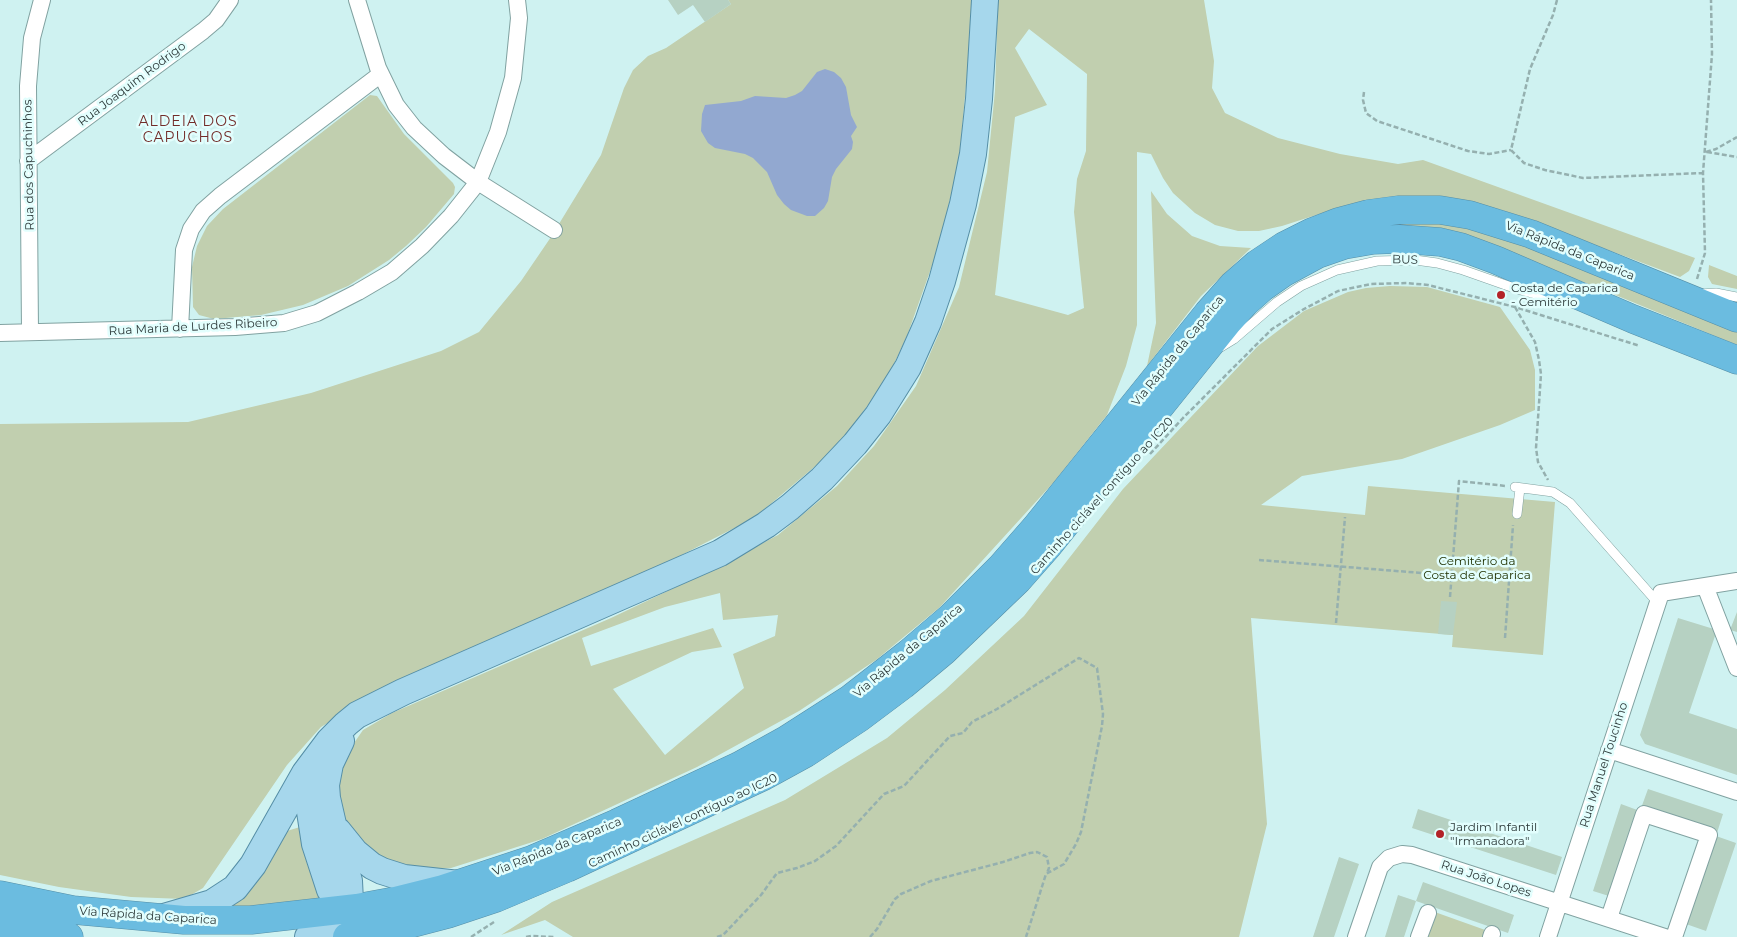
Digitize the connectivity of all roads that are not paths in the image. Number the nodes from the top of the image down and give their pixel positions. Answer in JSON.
{"nodes":[{"id":1,"x":42,"y":0,"type":"edge"},
{"id":2,"x":230,"y":0,"type":"edge"},
{"id":3,"x":357,"y":0,"type":"edge"},
{"id":4,"x":516,"y":0,"type":"edge"},
{"id":5,"x":985,"y":0,"type":"edge"},
{"id":6,"x":381,"y":74,"type":"junction"},
{"id":7,"x":28,"y":161,"type":"junction"},
{"id":8,"x":478,"y":182,"type":"junction"},
{"id":9,"x":554,"y":230,"type":"dead end"},
{"id":10,"x":1532,"y":234,"type":"junction"},
{"id":11,"x":1692,"y":294,"type":"junction"},
{"id":12,"x":1737,"y":297,"type":"edge"},
{"id":13,"x":1566,"y":302,"type":"dead end"},
{"id":14,"x":1576,"y":304,"type":"dead end"},
{"id":15,"x":1737,"y":308,"type":"edge"},
{"id":16,"x":1634,"y":318,"type":"junction"},
{"id":17,"x":1737,"y":318,"type":"edge"},
{"id":18,"x":180,"y":329,"type":"junction"},
{"id":19,"x":30,"y":332,"type":"junction"},
{"id":20,"x":0,"y":333,"type":"edge"},
{"id":21,"x":1737,"y":360,"type":"edge"},
{"id":22,"x":1198,"y":361,"type":"junction"},
{"id":23,"x":1517,"y":514,"type":"dead end"},
{"id":24,"x":1737,"y":581,"type":"edge"},
{"id":25,"x":1705,"y":586,"type":"junction"},
{"id":26,"x":1659,"y":598,"type":"junction"},
{"id":27,"x":1737,"y":668,"type":"edge"},
{"id":28,"x":383,"y":702,"type":"junction"},
{"id":29,"x":336,"y":734,"type":"junction"},
{"id":30,"x":1609,"y":750,"type":"junction"},
{"id":31,"x":1737,"y":792,"type":"edge"},
{"id":32,"x":320,"y":815,"type":"junction"},
{"id":33,"x":266,"y":841,"type":"junction"},
{"id":34,"x":459,"y":884,"type":"junction"},
{"id":35,"x":0,"y":895,"type":"edge"},
{"id":36,"x":348,"y":899,"type":"junction"},
{"id":37,"x":1559,"y":902,"type":"junction"},
{"id":38,"x":1428,"y":913,"type":"dead end"},
{"id":39,"x":1609,"y":918,"type":"junction"},
{"id":40,"x":159,"y":919,"type":"junction"},
{"id":41,"x":0,"y":923,"type":"edge"},
{"id":42,"x":413,"y":924,"type":"junction"},
{"id":43,"x":69,"y":937,"type":"edge"},
{"id":44,"x":308,"y":937,"type":"edge"},
{"id":45,"x":347,"y":937,"type":"edge"},
{"id":46,"x":1356,"y":937,"type":"edge"},
{"id":47,"x":1420,"y":937,"type":"edge"},
{"id":48,"x":1548,"y":937,"type":"edge"},
{"id":49,"x":1665,"y":937,"type":"edge"},
{"id":50,"x":1674,"y":937,"type":"edge"}],
"edges":[{"from":1,"to":7,"type":"street","name":"Rua dos Capuchinhos"},
{"from":2,"to":7,"type":"street","name":"Rua Joaquim Rodrigo"},
{"from":3,"to":6,"type":"street"},
{"from":4,"to":8,"type":"street","name":"Rua Maria de Lurdes Ribeiro"},
{"from":5,"to":28,"type":"main road"},
{"from":6,"to":8,"type":"street"},
{"from":6,"to":18,"type":"street"},
{"from":7,"to":19,"type":"street","name":"Rua dos Capuchinhos"},
{"from":8,"to":9,"type":"street"},
{"from":8,"to":18,"type":"street","name":"Rua Maria de Lurdes Ribeiro"},
{"from":10,"to":11,"type":"main road"},
{"from":10,"to":17,"type":"highway","name":"Via Rápida da Caparica"},
{"from":10,"to":34,"type":"highway","name":"Via Rápida da Caparica"},
{"from":11,"to":12,"type":"lane"},
{"from":11,"to":15,"type":"main road"},
{"from":13,"to":22,"type":"lane","name":"BUS"},
{"from":14,"to":16,"type":"lane"},
{"from":16,"to":21,"type":"highway","name":"Via Rápida da Caparica"},
{"from":16,"to":22,"type":"highway","name":"Via Rápida da Caparica"},
{"from":18,"to":19,"type":"street","name":"Rua Maria de Lurdes Ribeiro"},
{"from":19,"to":20,"type":"street","name":"Rua Maria de Lurdes Ribeiro"},
{"from":22,"to":42,"type":"highway","name":"Via Rápida da Caparica"},
{"from":23,"to":26,"type":"lane"},
{"from":24,"to":25,"type":"street"},
{"from":25,"to":26,"type":"street"},
{"from":25,"to":27,"type":"street"},
{"from":26,"to":30,"type":"street","name":"Rua Manuel Toucinho"},
{"from":28,"to":29,"type":"main road"},
{"from":28,"to":32,"type":"main road"},
{"from":29,"to":32,"type":"main road"},
{"from":29,"to":33,"type":"main road"},
{"from":30,"to":31,"type":"street"},
{"from":30,"to":37,"type":"street","name":"Rua Manuel Toucinho"},
{"from":32,"to":33,"type":"main road"},
{"from":32,"to":34,"type":"main road"},
{"from":32,"to":36,"type":"main road"},
{"from":33,"to":40,"type":"main road"},
{"from":34,"to":36,"type":"highway","name":"Via Rápida da Caparica"},
{"from":35,"to":40,"type":"highway","name":"Via Rápida da Caparica"},
{"from":36,"to":40,"type":"highway","name":"Via Rápida da Caparica"},
{"from":36,"to":42,"type":"main road"},
{"from":36,"to":44,"type":"main road"},
{"from":37,"to":39,"type":"street","name":"Rua João Lopes"},
{"from":37,"to":46,"type":"street","name":"Rua João Lopes"},
{"from":37,"to":48,"type":"street","name":"Rua Manuel Toucinho"},
{"from":38,"to":47,"type":"street"},
{"from":39,"to":49,"type":"street","name":"Rua João Lopes"},
{"from":39,"to":50,"type":"street"},
{"from":41,"to":43,"type":"highway"},
{"from":42,"to":45,"type":"highway","name":"Via Rápida da Caparica"}]}
